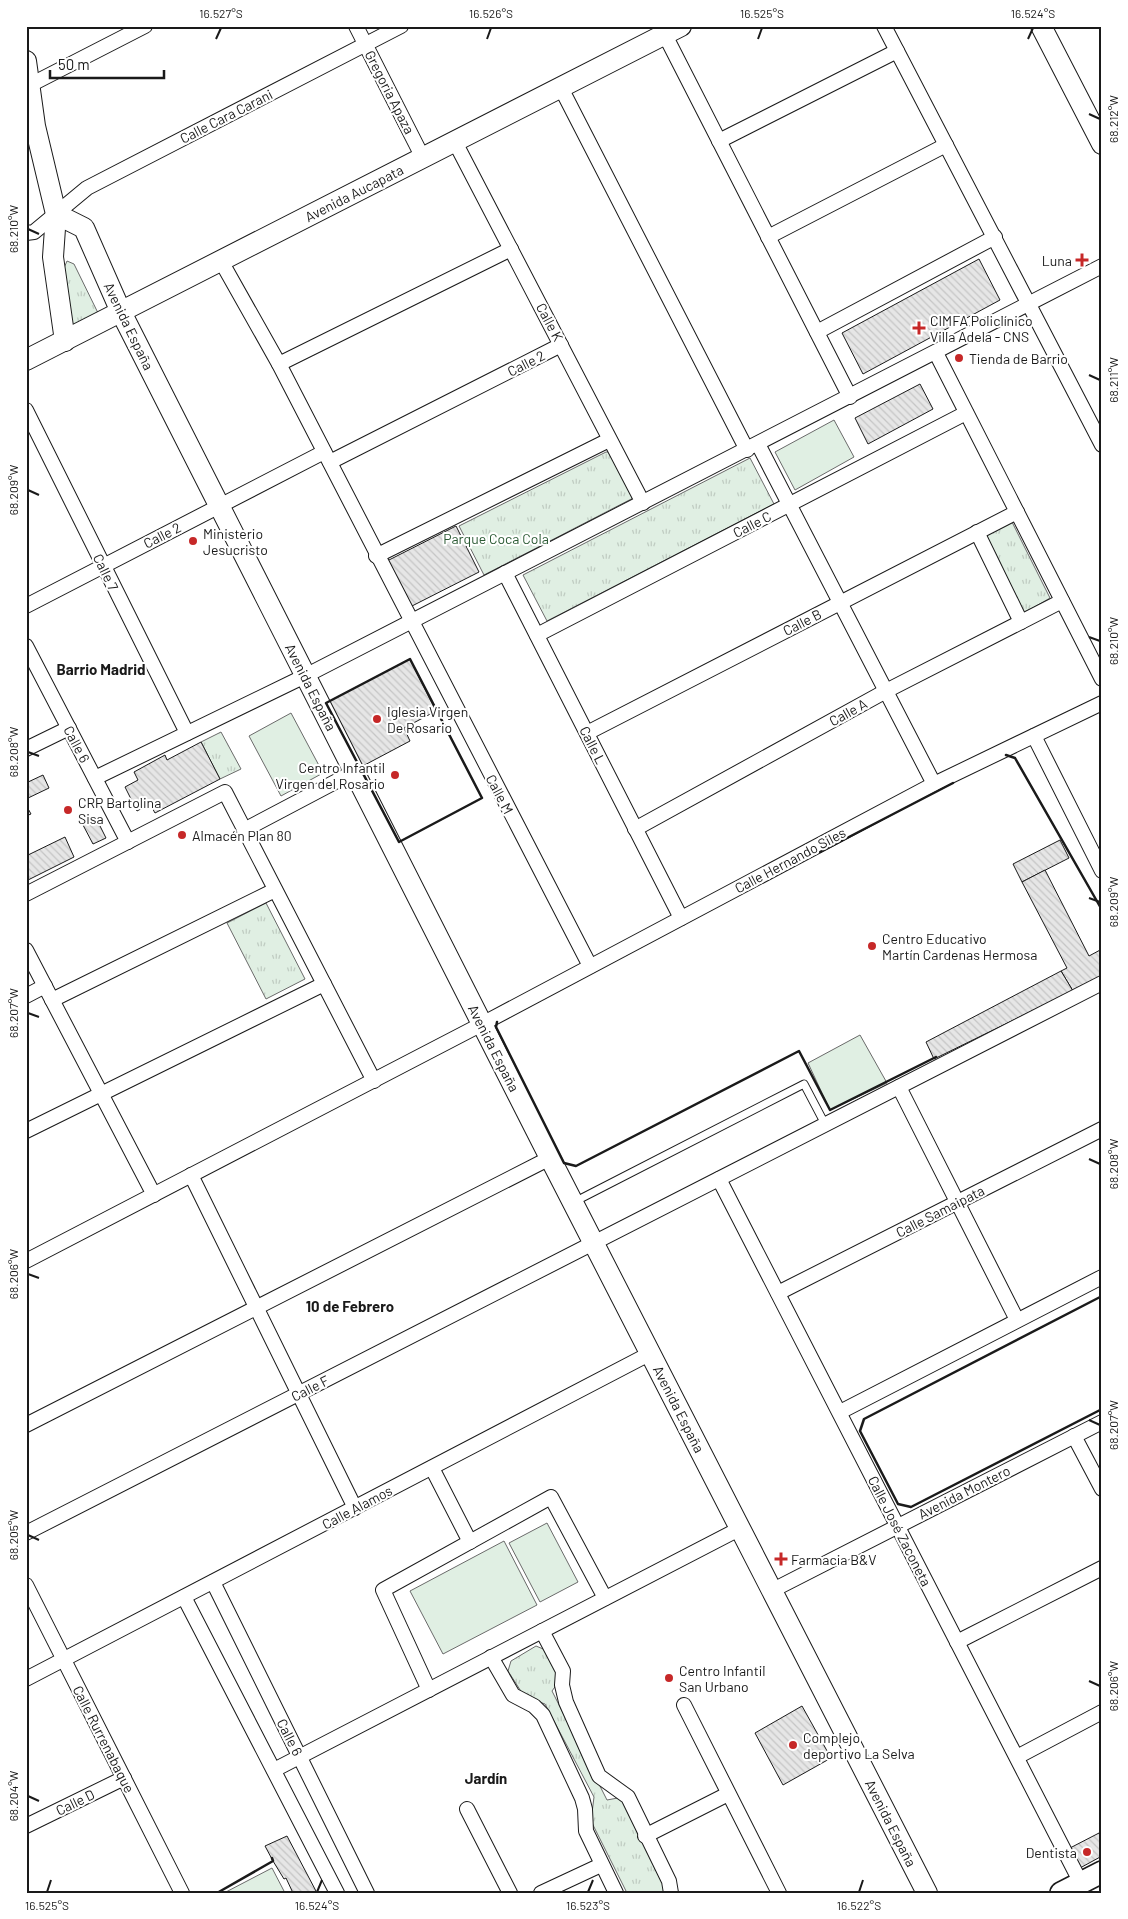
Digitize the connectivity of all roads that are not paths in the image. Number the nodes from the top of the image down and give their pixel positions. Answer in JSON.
{"nodes":[{"id":1,"x":145,"y":26,"type":"edge"},
{"id":2,"x":356,"y":26,"type":"edge"},
{"id":3,"x":401,"y":26,"type":"edge"},
{"id":4,"x":884,"y":26,"type":"edge"},
{"id":5,"x":1041,"y":26,"type":"edge"},
{"id":6,"x":673,"y":30,"type":"edge"},
{"id":7,"x":365,"y":44,"type":"junction"},
{"id":8,"x":897,"y":51,"type":"junction"},
{"id":9,"x":26,"y":61,"type":"edge"},
{"id":10,"x":30,"y":85,"type":"junction"},
{"id":11,"x":561,"y":88,"type":"junction"},
{"id":12,"x":31,"y":126,"type":"edge"},
{"id":13,"x":719,"y":141,"type":"junction"},
{"id":14,"x":455,"y":142,"type":"junction"},
{"id":15,"x":1102,"y":144,"type":"edge"},
{"id":16,"x":946,"y":145,"type":"junction"},
{"id":17,"x":423,"y":158,"type":"junction"},
{"id":18,"x":56,"y":214,"type":"junction"},
{"id":19,"x":26,"y":233,"type":"edge"},
{"id":20,"x":768,"y":237,"type":"junction"},
{"id":21,"x":994,"y":237,"type":"junction"},
{"id":22,"x":511,"y":248,"type":"junction"},
{"id":23,"x":221,"y":261,"type":"junction"},
{"id":24,"x":1102,"y":266,"type":"edge"},
{"id":25,"x":1030,"y":305,"type":"junction"},
{"id":26,"x":121,"y":312,"type":"junction"},
{"id":27,"x":817,"y":332,"type":"junction"},
{"id":28,"x":64,"y":341,"type":"junction"},
{"id":29,"x":561,"y":345,"type":"junction"},
{"id":30,"x":936,"y":353,"type":"junction"},
{"id":31,"x":26,"y":360,"type":"edge"},
{"id":32,"x":279,"y":364,"type":"junction"},
{"id":33,"x":850,"y":397,"type":"junction"},
{"id":34,"x":26,"y":410,"type":"edge"},
{"id":35,"x":966,"y":413,"type":"junction"},
{"id":36,"x":609,"y":440,"type":"junction"},
{"id":37,"x":1102,"y":445,"type":"edge"},
{"id":38,"x":752,"y":447,"type":"junction"},
{"id":39,"x":327,"y":457,"type":"junction"},
{"id":40,"x":643,"y":503,"type":"junction"},
{"id":41,"x":789,"y":504,"type":"junction"},
{"id":42,"x":219,"y":506,"type":"junction"},
{"id":43,"x":1017,"y":512,"type":"junction"},
{"id":44,"x":977,"y":532,"type":"junction"},
{"id":45,"x":376,"y":556,"type":"junction"},
{"id":46,"x":103,"y":566,"type":"junction"},
{"id":47,"x":505,"y":572,"type":"junction"},
{"id":48,"x":1062,"y":601,"type":"junction"},
{"id":49,"x":840,"y":603,"type":"junction"},
{"id":50,"x":26,"y":606,"type":"edge"},
{"id":51,"x":410,"y":622,"type":"junction"},
{"id":52,"x":1021,"y":622,"type":"junction"},
{"id":53,"x":537,"y":635,"type":"junction"},
{"id":54,"x":26,"y":646,"type":"edge"},
{"id":55,"x":305,"y":676,"type":"junction"},
{"id":56,"x":1102,"y":679,"type":"edge"},
{"id":57,"x":886,"y":691,"type":"junction"},
{"id":58,"x":1102,"y":703,"type":"edge"},
{"id":59,"x":69,"y":728,"type":"junction"},
{"id":60,"x":187,"y":733,"type":"junction"},
{"id":61,"x":587,"y":733,"type":"junction"},
{"id":62,"x":1034,"y":736,"type":"junction"},
{"id":63,"x":26,"y":749,"type":"edge"},
{"id":64,"x":354,"y":772,"type":"junction"},
{"id":65,"x":95,"y":778,"type":"junction"},
{"id":66,"x":934,"y":784,"type":"junction"},
{"id":67,"x":636,"y":829,"type":"junction"},
{"id":68,"x":244,"y":830,"type":"junction"},
{"id":69,"x":128,"y":842,"type":"junction"},
{"id":70,"x":1097,"y":850,"type":"edge"},
{"id":71,"x":1102,"y":871,"type":"edge"},
{"id":72,"x":275,"y":890,"type":"junction"},
{"id":73,"x":26,"y":894,"type":"edge"},
{"id":74,"x":681,"y":918,"type":"junction"},
{"id":75,"x":26,"y":950,"type":"edge"},
{"id":76,"x":590,"y":966,"type":"junction"},
{"id":77,"x":1102,"y":983,"type":"edge"},
{"id":78,"x":324,"y":984,"type":"junction"},
{"id":79,"x":45,"y":986,"type":"junction"},
{"id":80,"x":26,"y":996,"type":"edge"},
{"id":81,"x":52,"y":1000,"type":"junction"},
{"id":82,"x":482,"y":1024,"type":"junction"},
{"id":83,"x":374,"y":1081,"type":"junction"},
{"id":84,"x":899,"y":1087,"type":"junction"},
{"id":85,"x":101,"y":1094,"type":"junction"},
{"id":86,"x":826,"y":1124,"type":"junction"},
{"id":87,"x":1102,"y":1129,"type":"edge"},
{"id":88,"x":26,"y":1131,"type":"edge"},
{"id":89,"x":550,"y":1158,"type":"junction"},
{"id":90,"x":191,"y":1175,"type":"junction"},
{"id":91,"x":719,"y":1179,"type":"junction"},
{"id":92,"x":154,"y":1195,"type":"junction"},
{"id":93,"x":574,"y":1202,"type":"junction"},
{"id":94,"x":957,"y":1202,"type":"junction"},
{"id":95,"x":594,"y":1243,"type":"junction"},
{"id":96,"x":26,"y":1261,"type":"edge"},
{"id":97,"x":1102,"y":1276,"type":"edge"},
{"id":98,"x":778,"y":1293,"type":"junction"},
{"id":99,"x":256,"y":1308,"type":"junction"},
{"id":100,"x":1017,"y":1320,"type":"junction"},
{"id":101,"x":651,"y":1353,"type":"junction"},
{"id":102,"x":299,"y":1394,"type":"junction"},
{"id":103,"x":840,"y":1412,"type":"junction"},
{"id":104,"x":1102,"y":1422,"type":"edge"},
{"id":105,"x":26,"y":1425,"type":"edge"},
{"id":106,"x":1074,"y":1436,"type":"junction"},
{"id":107,"x":432,"y":1468,"type":"junction"},
{"id":108,"x":1102,"y":1489,"type":"edge"},
{"id":109,"x":355,"y":1508,"type":"junction"},
{"id":110,"x":898,"y":1526,"type":"junction"},
{"id":111,"x":740,"y":1528,"type":"junction"},
{"id":112,"x":26,"y":1533,"type":"edge"},
{"id":113,"x":470,"y":1542,"type":"junction"},
{"id":114,"x":1102,"y":1568,"type":"edge"},
{"id":115,"x":213,"y":1582,"type":"junction"},
{"id":116,"x":26,"y":1585,"type":"edge"},
{"id":117,"x":773,"y":1590,"type":"junction"},
{"id":118,"x":184,"y":1597,"type":"junction"},
{"id":119,"x":605,"y":1598,"type":"junction"},
{"id":120,"x":542,"y":1631,"type":"junction"},
{"id":121,"x":957,"y":1642,"type":"junction"},
{"id":122,"x":491,"y":1657,"type":"junction"},
{"id":123,"x":64,"y":1660,"type":"junction"},
{"id":124,"x":26,"y":1679,"type":"edge"},
{"id":125,"x":429,"y":1690,"type":"junction"},
{"id":126,"x":684,"y":1705,"type":"dead end"},
{"id":127,"x":1102,"y":1712,"type":"edge"},
{"id":128,"x":300,"y":1757,"type":"junction"},
{"id":129,"x":1017,"y":1758,"type":"junction"},
{"id":130,"x":274,"y":1770,"type":"junction"},
{"id":131,"x":124,"y":1778,"type":"junction"},
{"id":132,"x":728,"y":1794,"type":"junction"},
{"id":133,"x":467,"y":1809,"type":"dead end"},
{"id":134,"x":26,"y":1826,"type":"edge"},
{"id":135,"x":645,"y":1836,"type":"junction"},
{"id":136,"x":601,"y":1865,"type":"junction"},
{"id":137,"x":1102,"y":1872,"type":"edge"},
{"id":138,"x":1081,"y":1883,"type":"junction"},
{"id":139,"x":182,"y":1893,"type":"edge"},
{"id":140,"x":336,"y":1893,"type":"edge"},
{"id":141,"x":367,"y":1893,"type":"edge"},
{"id":142,"x":510,"y":1893,"type":"edge"},
{"id":143,"x":541,"y":1893,"type":"edge"},
{"id":144,"x":616,"y":1893,"type":"edge"},
{"id":145,"x":671,"y":1893,"type":"edge"},
{"id":146,"x":779,"y":1893,"type":"edge"},
{"id":147,"x":927,"y":1893,"type":"edge"},
{"id":148,"x":1061,"y":1893,"type":"edge"}],
"edges":[{"from":1,"to":10,"type":"street"},
{"from":2,"to":7,"type":"street","name":"Gregoria Apaza"},
{"from":3,"to":7,"type":"street","name":"Calle Cara Carani"},
{"from":4,"to":8,"type":"street"},
{"from":5,"to":15,"type":"street"},
{"from":6,"to":11,"type":"street","name":"Avenida Aucapata"},
{"from":6,"to":13,"type":"street"},
{"from":7,"to":17,"type":"street","name":"Gregoria Apaza"},
{"from":7,"to":18,"type":"street","name":"Calle Cara Carani"},
{"from":8,"to":13,"type":"street"},
{"from":8,"to":16,"type":"street"},
{"from":9,"to":10,"type":"street"},
{"from":10,"to":12,"type":"street"},
{"from":11,"to":14,"type":"street","name":"Avenida Aucapata"},
{"from":11,"to":38,"type":"street"},
{"from":12,"to":18,"type":"street"},
{"from":13,"to":20,"type":"street"},
{"from":14,"to":17,"type":"street","name":"Avenida Aucapata"},
{"from":14,"to":22,"type":"street","name":"Calle K"},
{"from":16,"to":20,"type":"street"},
{"from":16,"to":21,"type":"street"},
{"from":17,"to":23,"type":"street","name":"Avenida Aucapata"},
{"from":18,"to":19,"type":"street","name":"Calle Cara Carani"},
{"from":18,"to":26,"type":"street","name":"Avenida España"},
{"from":18,"to":28,"type":"street"},
{"from":20,"to":27,"type":"street"},
{"from":21,"to":25,"type":"street"},
{"from":21,"to":27,"type":"street"},
{"from":22,"to":29,"type":"street","name":"Calle K"},
{"from":22,"to":32,"type":"street"},
{"from":23,"to":26,"type":"street","name":"Avenida Aucapata"},
{"from":23,"to":32,"type":"street","name":"Calle M"},
{"from":24,"to":25,"type":"street"},
{"from":25,"to":30,"type":"street"},
{"from":25,"to":37,"type":"street"},
{"from":26,"to":28,"type":"street","name":"Avenida Aucapata"},
{"from":26,"to":42,"type":"street","name":"Avenida España"},
{"from":27,"to":33,"type":"street"},
{"from":28,"to":31,"type":"street","name":"Avenida Aucapata"},
{"from":29,"to":36,"type":"street","name":"Calle K"},
{"from":29,"to":39,"type":"street","name":"Calle 2"},
{"from":30,"to":33,"type":"street"},
{"from":30,"to":35,"type":"street"},
{"from":32,"to":39,"type":"street","name":"Calle M"},
{"from":33,"to":38,"type":"street"},
{"from":34,"to":46,"type":"street","name":"Calle 7"},
{"from":35,"to":41,"type":"street","name":"Calle C"},
{"from":35,"to":43,"type":"street"},
{"from":36,"to":40,"type":"street","name":"Calle K"},
{"from":36,"to":45,"type":"street"},
{"from":38,"to":40,"type":"street"},
{"from":38,"to":41,"type":"street"},
{"from":39,"to":42,"type":"street","name":"Calle 2"},
{"from":39,"to":45,"type":"street","name":"Calle M"},
{"from":40,"to":47,"type":"street"},
{"from":41,"to":49,"type":"street"},
{"from":41,"to":53,"type":"street","name":"Calle C"},
{"from":42,"to":46,"type":"street","name":"Calle 2"},
{"from":42,"to":55,"type":"street","name":"Avenida España"},
{"from":43,"to":44,"type":"street","name":"Calle B"},
{"from":43,"to":48,"type":"street"},
{"from":44,"to":49,"type":"street","name":"Calle B"},
{"from":44,"to":52,"type":"street"},
{"from":45,"to":51,"type":"street","name":"Calle M"},
{"from":46,"to":50,"type":"street","name":"Calle 2"},
{"from":46,"to":60,"type":"street","name":"Calle 7"},
{"from":47,"to":51,"type":"street"},
{"from":47,"to":53,"type":"street","name":"Calle L"},
{"from":48,"to":52,"type":"street","name":"Calle A"},
{"from":48,"to":56,"type":"street"},
{"from":49,"to":57,"type":"street"},
{"from":49,"to":61,"type":"street","name":"Calle B"},
{"from":51,"to":55,"type":"street"},
{"from":51,"to":76,"type":"street","name":"Calle M"},
{"from":52,"to":57,"type":"street","name":"Calle A"},
{"from":53,"to":61,"type":"street","name":"Calle L"},
{"from":54,"to":59,"type":"street","name":"Calle 6"},
{"from":55,"to":60,"type":"street"},
{"from":55,"to":64,"type":"street","name":"Avenida España"},
{"from":57,"to":66,"type":"street"},
{"from":57,"to":67,"type":"street","name":"Calle A"},
{"from":58,"to":62,"type":"street","name":"Calle Hernando Siles"},
{"from":59,"to":63,"type":"street"},
{"from":59,"to":65,"type":"street","name":"Calle 6"},
{"from":60,"to":65,"type":"street"},
{"from":61,"to":67,"type":"street","name":"Calle L"},
{"from":62,"to":66,"type":"street","name":"Calle Hernando Siles"},
{"from":62,"to":70,"type":"street"},
{"from":64,"to":68,"type":"street"},
{"from":64,"to":82,"type":"street","name":"Avenida España"},
{"from":65,"to":69,"type":"street","name":"Calle 6"},
{"from":66,"to":74,"type":"street","name":"Calle Hernando Siles"},
{"from":67,"to":74,"type":"street","name":"Calle L"},
{"from":68,"to":69,"type":"street"},
{"from":68,"to":72,"type":"street"},
{"from":69,"to":73,"type":"street"},
{"from":70,"to":71,"type":"street"},
{"from":72,"to":78,"type":"street"},
{"from":72,"to":81,"type":"street"},
{"from":74,"to":76,"type":"street","name":"Calle Hernando Siles"},
{"from":75,"to":79,"type":"street"},
{"from":76,"to":82,"type":"street","name":"Calle Hernando Siles"},
{"from":77,"to":84,"type":"street","name":"Calle F"},
{"from":78,"to":83,"type":"street"},
{"from":78,"to":85,"type":"street"},
{"from":79,"to":80,"type":"street"},
{"from":79,"to":81,"type":"street"},
{"from":81,"to":85,"type":"street"},
{"from":82,"to":83,"type":"street","name":"Calle Hernando Siles"},
{"from":82,"to":89,"type":"street","name":"Avenida España"},
{"from":83,"to":90,"type":"street","name":"Calle Hernando Siles"},
{"from":84,"to":86,"type":"street","name":"Calle F"},
{"from":84,"to":94,"type":"street"},
{"from":85,"to":88,"type":"street"},
{"from":85,"to":92,"type":"street"},
{"from":86,"to":91,"type":"street","name":"Calle F"},
{"from":86,"to":93,"type":"lane"},
{"from":87,"to":94,"type":"street","name":"Calle Samaipata"},
{"from":89,"to":93,"type":"street","name":"Avenida España"},
{"from":89,"to":99,"type":"street"},
{"from":90,"to":92,"type":"street","name":"Calle Hernando Siles"},
{"from":90,"to":99,"type":"street"},
{"from":91,"to":95,"type":"street","name":"Calle F"},
{"from":91,"to":98,"type":"street","name":"Calle José Zaconeta"},
{"from":92,"to":96,"type":"street","name":"Calle Hernando Siles"},
{"from":93,"to":95,"type":"street","name":"Avenida España"},
{"from":94,"to":98,"type":"street","name":"Calle Samaipata"},
{"from":94,"to":100,"type":"street"},
{"from":95,"to":101,"type":"street","name":"Avenida España"},
{"from":95,"to":102,"type":"street","name":"Calle F"},
{"from":97,"to":100,"type":"street"},
{"from":98,"to":103,"type":"street","name":"Calle José Zaconeta"},
{"from":99,"to":102,"type":"street"},
{"from":99,"to":105,"type":"street"},
{"from":100,"to":103,"type":"street"},
{"from":101,"to":107,"type":"street","name":"Calle Alamos"},
{"from":101,"to":111,"type":"street","name":"Avenida España"},
{"from":102,"to":109,"type":"street"},
{"from":102,"to":112,"type":"street","name":"Calle F"},
{"from":103,"to":110,"type":"street","name":"Calle José Zaconeta"},
{"from":104,"to":106,"type":"street","name":"Avenida Montero"},
{"from":106,"to":108,"type":"street"},
{"from":106,"to":110,"type":"street","name":"Avenida Montero"},
{"from":107,"to":109,"type":"street","name":"Calle Alamos"},
{"from":107,"to":113,"type":"street"},
{"from":109,"to":115,"type":"street","name":"Calle Alamos"},
{"from":110,"to":117,"type":"street","name":"Avenida Montero"},
{"from":110,"to":121,"type":"street","name":"Calle José Zaconeta"},
{"from":111,"to":117,"type":"street","name":"Avenida España"},
{"from":111,"to":119,"type":"street"},
{"from":113,"to":119,"type":"street"},
{"from":113,"to":125,"type":"street"},
{"from":114,"to":121,"type":"street"},
{"from":115,"to":118,"type":"street","name":"Calle Alamos"},
{"from":115,"to":128,"type":"street","name":"Calle 6"},
{"from":116,"to":123,"type":"street","name":"Calle Rurrenabaque"},
{"from":117,"to":147,"type":"street","name":"Avenida España"},
{"from":118,"to":123,"type":"street","name":"Calle Alamos"},
{"from":118,"to":130,"type":"street","name":"Calle 6"},
{"from":119,"to":120,"type":"street"},
{"from":120,"to":122,"type":"street"},
{"from":120,"to":135,"type":"street"},
{"from":121,"to":129,"type":"street","name":"Calle José Zaconeta"},
{"from":122,"to":125,"type":"street"},
{"from":122,"to":136,"type":"street"},
{"from":123,"to":124,"type":"street","name":"Calle Alamos"},
{"from":123,"to":131,"type":"street","name":"Calle Rurrenabaque"},
{"from":125,"to":128,"type":"street"},
{"from":126,"to":132,"type":"street"},
{"from":127,"to":129,"type":"street"},
{"from":128,"to":130,"type":"street"},
{"from":128,"to":141,"type":"street","name":"Calle 6"},
{"from":129,"to":138,"type":"street","name":"Calle José Zaconeta"},
{"from":130,"to":140,"type":"street","name":"Calle 6"},
{"from":131,"to":134,"type":"street","name":"Calle D"},
{"from":131,"to":139,"type":"street","name":"Calle Rurrenabaque"},
{"from":132,"to":135,"type":"street"},
{"from":132,"to":146,"type":"street"},
{"from":133,"to":142,"type":"street"},
{"from":135,"to":145,"type":"street"},
{"from":136,"to":143,"type":"street"},
{"from":136,"to":144,"type":"street"},
{"from":137,"to":138,"type":"main road"},
{"from":138,"to":148,"type":"main road"}]}
